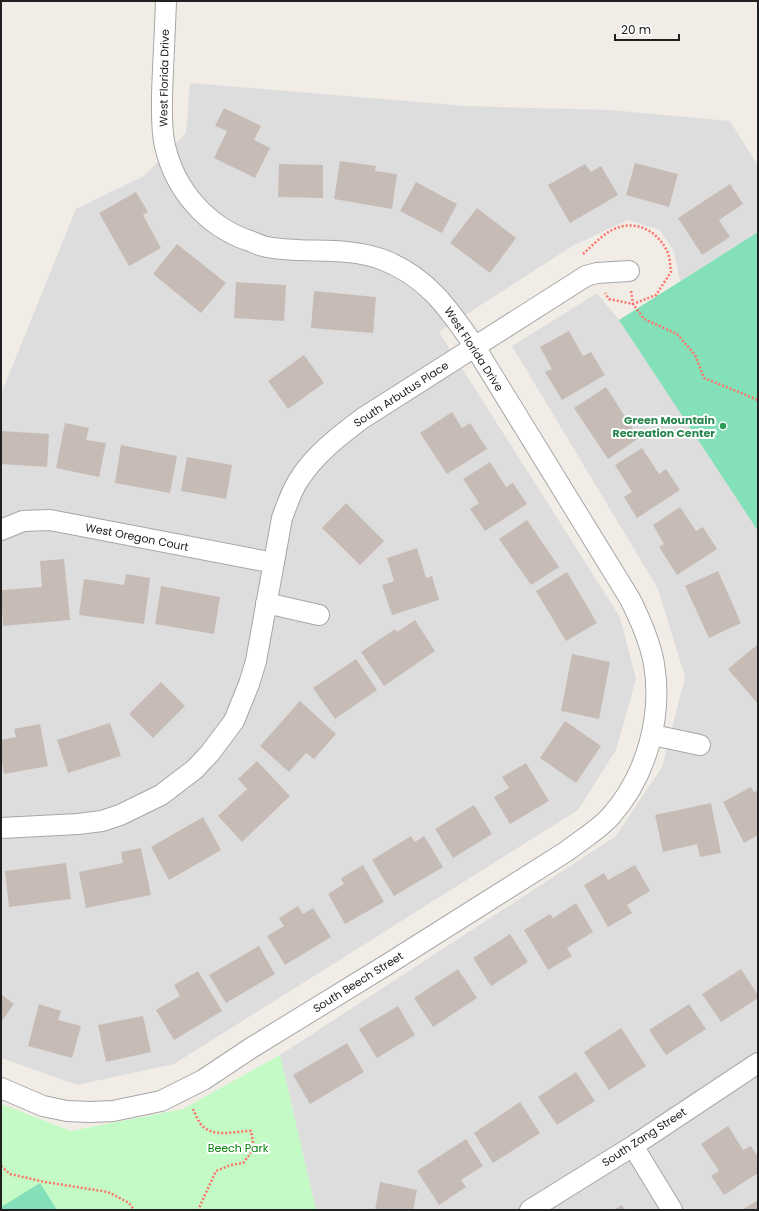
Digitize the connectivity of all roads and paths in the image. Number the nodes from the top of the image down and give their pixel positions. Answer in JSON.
{"nodes":[{"id":1,"x":166,"y":1,"type":"edge"},
{"id":2,"x":629,"y":271,"type":"joint"},
{"id":3,"x":474,"y":347,"type":"junction"},
{"id":4,"x":758,"y":400,"type":"edge"},
{"id":5,"x":1,"y":530,"type":"edge"},
{"id":6,"x":274,"y":563,"type":"junction"},
{"id":7,"x":266,"y":603,"type":"junction"},
{"id":8,"x":319,"y":615,"type":"dead end"},
{"id":9,"x":656,"y":700,"type":"joint"},
{"id":10,"x":653,"y":734,"type":"junction"},
{"id":11,"x":700,"y":745,"type":"dead end"},
{"id":12,"x":1,"y":828,"type":"edge"},
{"id":13,"x":758,"y":1063,"type":"edge"},
{"id":14,"x":1,"y":1088,"type":"edge"},
{"id":15,"x":183,"y":1091,"type":"junction"},
{"id":16,"x":633,"y":1146,"type":"junction"},
{"id":17,"x":1,"y":1166,"type":"edge"},
{"id":18,"x":134,"y":1210,"type":"edge"},
{"id":19,"x":198,"y":1210,"type":"edge"},
{"id":20,"x":530,"y":1210,"type":"edge"},
{"id":21,"x":672,"y":1210,"type":"edge"}],
"edges":[{"from":1,"to":3,"type":"street","name":"West Florida Drive"},
{"from":2,"to":3,"type":"street","name":"South Arbutus Place"},
{"from":2,"to":4,"type":"path"},
{"from":3,"to":6,"type":"street","name":"South Arbutus Place"},
{"from":3,"to":9,"type":"street","name":"West Florida Drive"},
{"from":5,"to":6,"type":"street","name":"West Oregon Court"},
{"from":6,"to":7,"type":"street","name":"South Arbutus Place"},
{"from":7,"to":8,"type":"street"},
{"from":7,"to":12,"type":"street","name":"South Arbutus Place"},
{"from":9,"to":10,"type":"street","name":"South Beech Street"},
{"from":10,"to":11,"type":"street"},
{"from":10,"to":15,"type":"street","name":"South Beech Street"},
{"from":13,"to":16,"type":"street","name":"South Zang Street"},
{"from":14,"to":15,"type":"street","name":"South Beech Street"},
{"from":15,"to":19,"type":"path"},
{"from":16,"to":20,"type":"street","name":"South Zang Street"},
{"from":16,"to":21,"type":"street"},
{"from":17,"to":18,"type":"path"}]}
